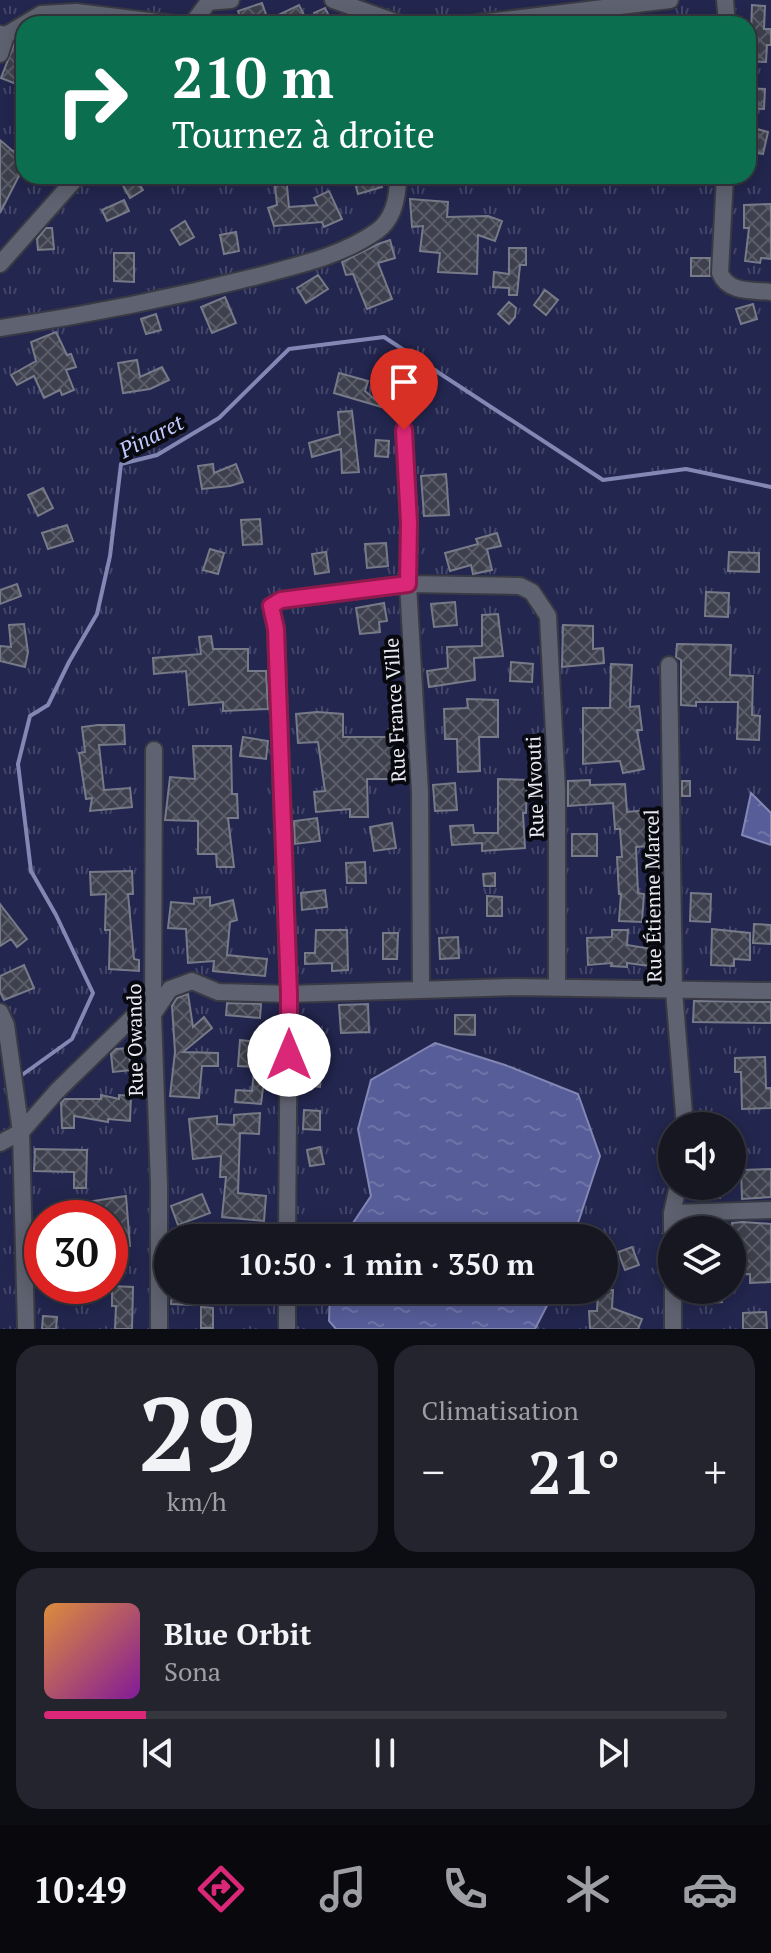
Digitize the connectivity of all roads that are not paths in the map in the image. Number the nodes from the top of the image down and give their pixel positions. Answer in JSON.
{"nodes":[{"id":1,"x":231,"y":0,"type":"edge"},
{"id":2,"x":333,"y":0,"type":"edge"},
{"id":3,"x":670,"y":0,"type":"edge"},
{"id":4,"x":209,"y":1,"type":"edge"},
{"id":5,"x":37,"y":16,"type":"edge"},
{"id":6,"x":109,"y":16,"type":"edge"},
{"id":7,"x":378,"y":16,"type":"edge"},
{"id":8,"x":537,"y":16,"type":"edge"},
{"id":9,"x":3,"y":35,"type":"edge"},
{"id":10,"x":0,"y":54,"type":"edge"},
{"id":11,"x":71,"y":184,"type":"edge"},
{"id":12,"x":398,"y":184,"type":"edge"},
{"id":13,"x":725,"y":184,"type":"edge"},
{"id":14,"x":0,"y":264,"type":"edge"},
{"id":15,"x":771,"y":292,"type":"edge"},
{"id":16,"x":0,"y":328,"type":"edge"},
{"id":17,"x":404,"y":430,"type":"dead end"},
{"id":18,"x":408,"y":584,"type":"junction"},
{"id":19,"x":669,"y":665,"type":"dead end"},
{"id":20,"x":154,"y":750,"type":"dead end"},
{"id":21,"x":557,"y":987,"type":"junction"},
{"id":22,"x":421,"y":989,"type":"junction"},
{"id":23,"x":674,"y":991,"type":"junction"},
{"id":24,"x":771,"y":991,"type":"edge"},
{"id":25,"x":289,"y":994,"type":"junction"},
{"id":26,"x":0,"y":1012,"type":"edge"},
{"id":27,"x":153,"y":1014,"type":"junction"},
{"id":28,"x":684,"y":1112,"type":"edge"},
{"id":29,"x":21,"y":1132,"type":"junction"},
{"id":30,"x":0,"y":1143,"type":"edge"},
{"id":31,"x":675,"y":1200,"type":"edge"},
{"id":32,"x":771,"y":1210,"type":"edge"},
{"id":33,"x":672,"y":1213,"type":"joint"},
{"id":34,"x":287,"y":1224,"type":"edge"},
{"id":35,"x":287,"y":1304,"type":"edge"},
{"id":36,"x":673,"y":1304,"type":"edge"},
{"id":37,"x":26,"y":1329,"type":"edge"},
{"id":38,"x":159,"y":1329,"type":"edge"},
{"id":39,"x":287,"y":1329,"type":"edge"},
{"id":40,"x":673,"y":1329,"type":"edge"}],
"edges":[{"from":1,"to":4,"type":"street"},
{"from":2,"to":7,"type":"street"},
{"from":3,"to":8,"type":"street"},
{"from":5,"to":6,"type":"street"},
{"from":9,"to":10,"type":"street"},
{"from":11,"to":14,"type":"street"},
{"from":12,"to":16,"type":"street"},
{"from":13,"to":15,"type":"street"},
{"from":17,"to":18,"type":"street","name":"Rue France Ville"},
{"from":18,"to":21,"type":"street","name":"Rue Mvouti"},
{"from":18,"to":22,"type":"street","name":"Rue France Ville"},
{"from":18,"to":25,"type":"street"},
{"from":19,"to":23,"type":"street","name":"Rue Étienne Marcel"},
{"from":20,"to":27,"type":"street","name":"Rue Owando"},
{"from":21,"to":22,"type":"street"},
{"from":21,"to":23,"type":"street"},
{"from":22,"to":25,"type":"street"},
{"from":23,"to":24,"type":"street"},
{"from":23,"to":28,"type":"street","name":"Rue Étienne Marcel"},
{"from":25,"to":27,"type":"street"},
{"from":25,"to":34,"type":"street"},
{"from":26,"to":29,"type":"street"},
{"from":27,"to":29,"type":"street"},
{"from":27,"to":38,"type":"street","name":"Rue Owando"},
{"from":29,"to":30,"type":"street"},
{"from":29,"to":37,"type":"street"},
{"from":31,"to":33,"type":"street"},
{"from":32,"to":33,"type":"street"},
{"from":35,"to":39,"type":"street"},
{"from":36,"to":40,"type":"street"}]}
